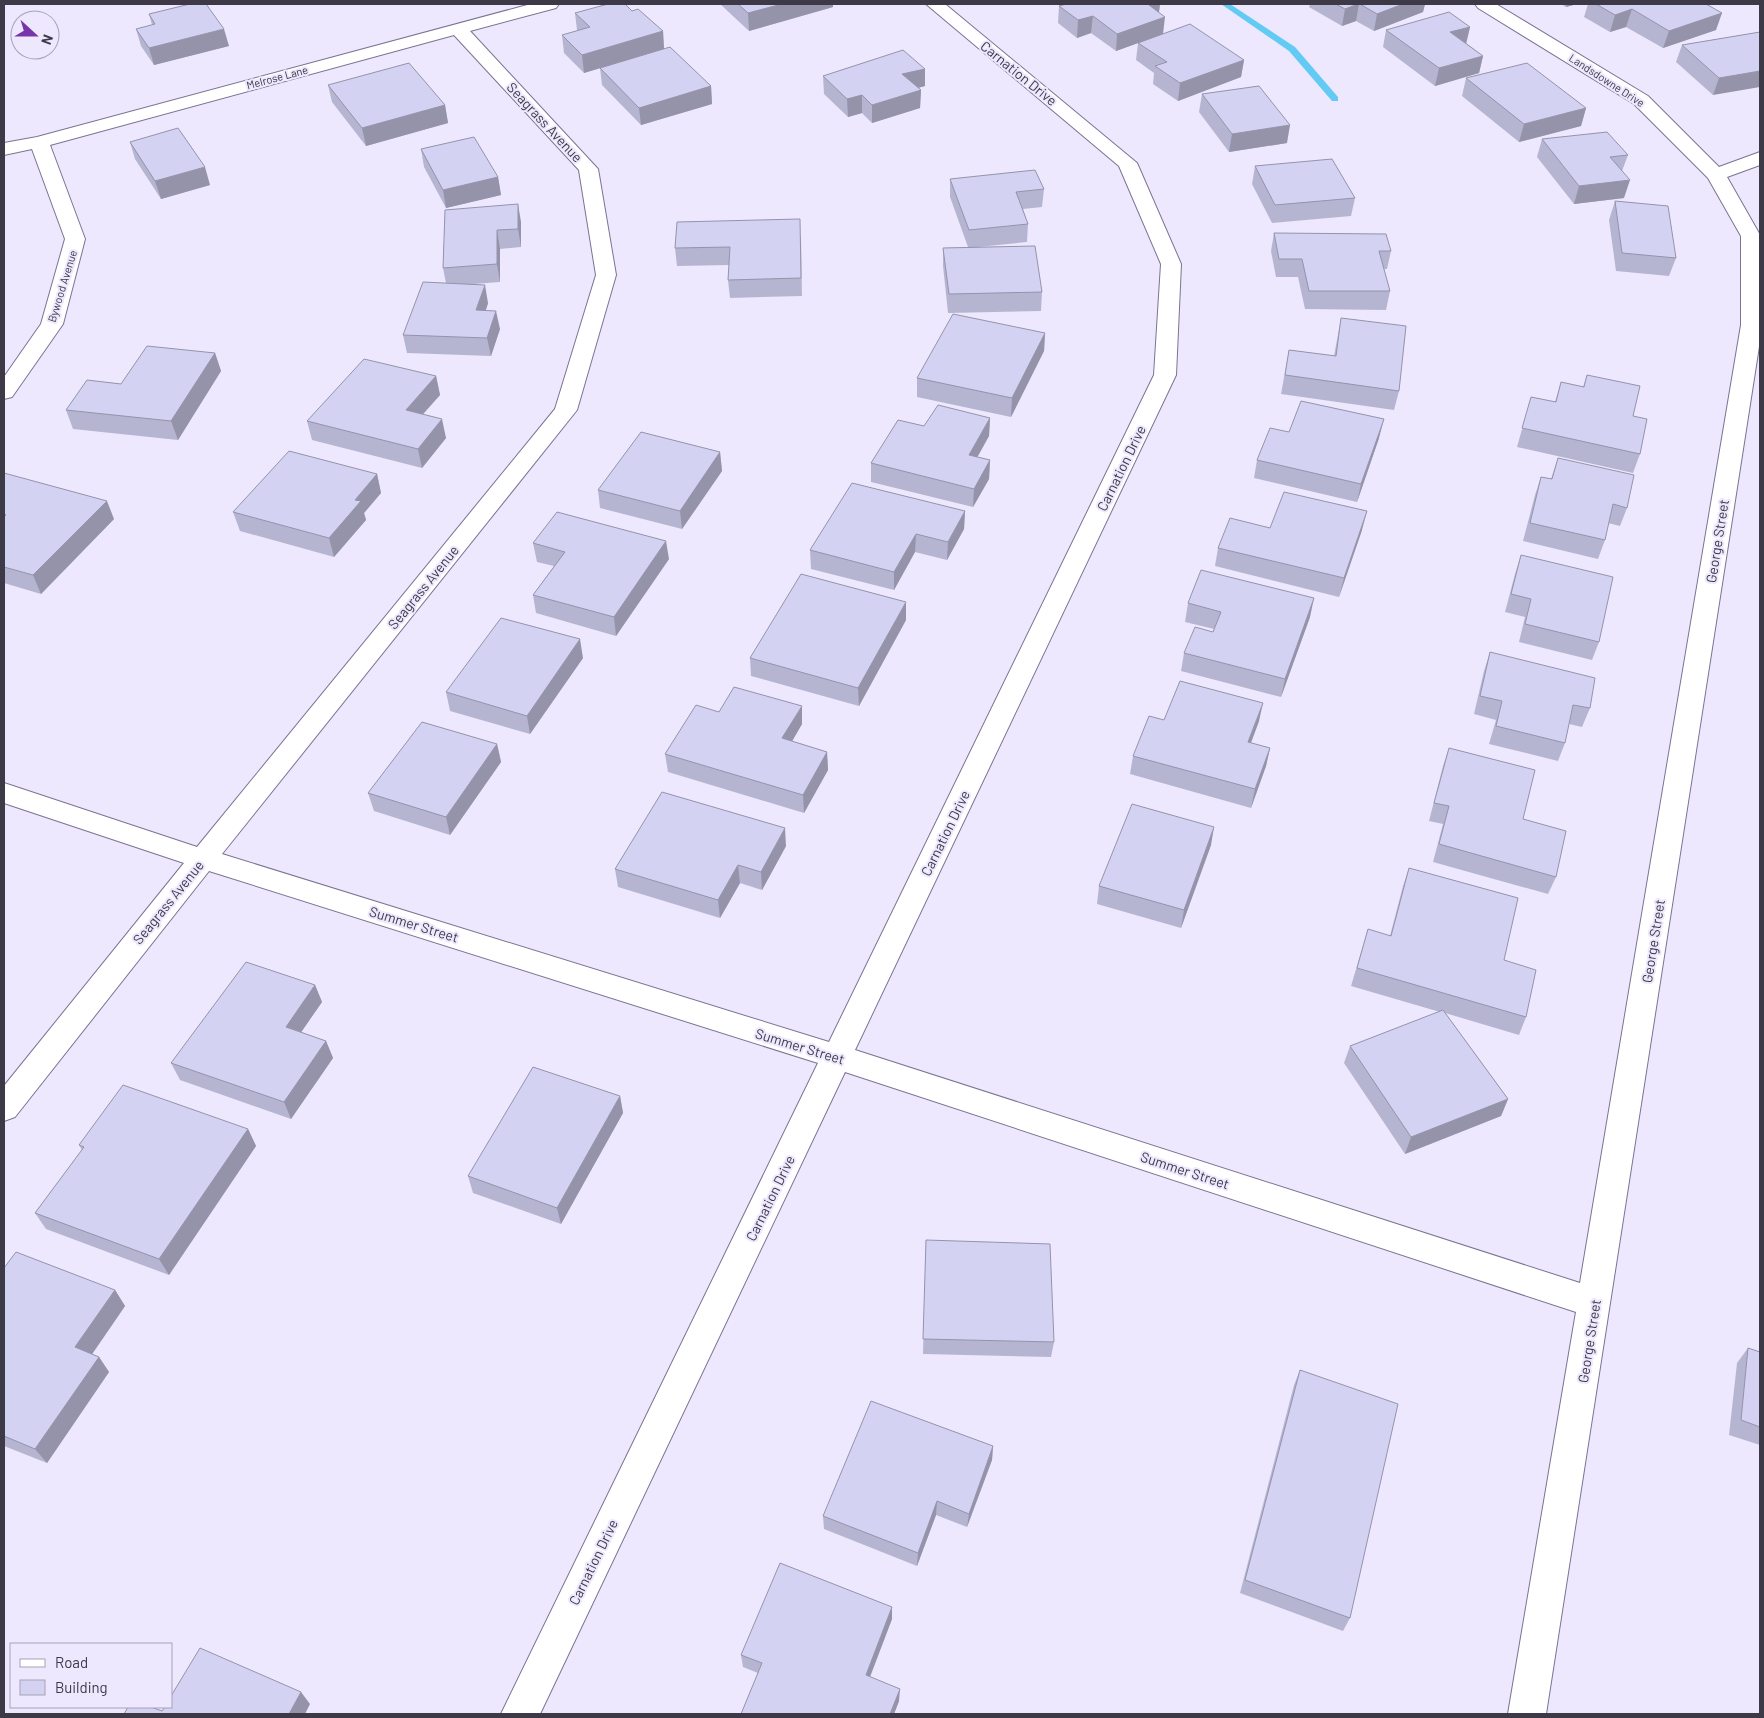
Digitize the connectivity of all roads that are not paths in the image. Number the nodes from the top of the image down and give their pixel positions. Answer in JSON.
{"nodes":[{"id":1,"x":550,"y":4,"type":"edge"},
{"id":2,"x":935,"y":4,"type":"edge"},
{"id":3,"x":1484,"y":4,"type":"edge"},
{"id":4,"x":458,"y":29,"type":"junction"},
{"id":5,"x":40,"y":142,"type":"junction"},
{"id":6,"x":4,"y":149,"type":"edge"},
{"id":7,"x":1760,"y":158,"type":"edge"},
{"id":8,"x":1716,"y":175,"type":"junction"},
{"id":9,"x":4,"y":392,"type":"edge"},
{"id":10,"x":4,"y":793,"type":"edge"},
{"id":11,"x":203,"y":858,"type":"junction"},
{"id":12,"x":838,"y":1057,"type":"junction"},
{"id":13,"x":4,"y":1108,"type":"edge"},
{"id":14,"x":1595,"y":1304,"type":"junction"},
{"id":15,"x":520,"y":1714,"type":"edge"},
{"id":16,"x":1527,"y":1714,"type":"edge"}],
"edges":[{"from":1,"to":4,"type":"street","name":"Melrose Lane"},
{"from":2,"to":12,"type":"street","name":"Carnation Drive"},
{"from":3,"to":8,"type":"street","name":"Landsdowne Drive"},
{"from":4,"to":5,"type":"street","name":"Melrose Lane"},
{"from":4,"to":11,"type":"street","name":"Seagrass Avenue"},
{"from":5,"to":6,"type":"street","name":"Melrose Lane"},
{"from":5,"to":9,"type":"street","name":"Bywood Avenue"},
{"from":7,"to":8,"type":"street"},
{"from":8,"to":14,"type":"street","name":"George Street"},
{"from":10,"to":11,"type":"street","name":"Summer Street"},
{"from":11,"to":12,"type":"street","name":"Summer Street"},
{"from":11,"to":13,"type":"street","name":"Seagrass Avenue"},
{"from":12,"to":14,"type":"street","name":"Summer Street"},
{"from":12,"to":15,"type":"street","name":"Carnation Drive"},
{"from":14,"to":16,"type":"street","name":"George Street"}]}
